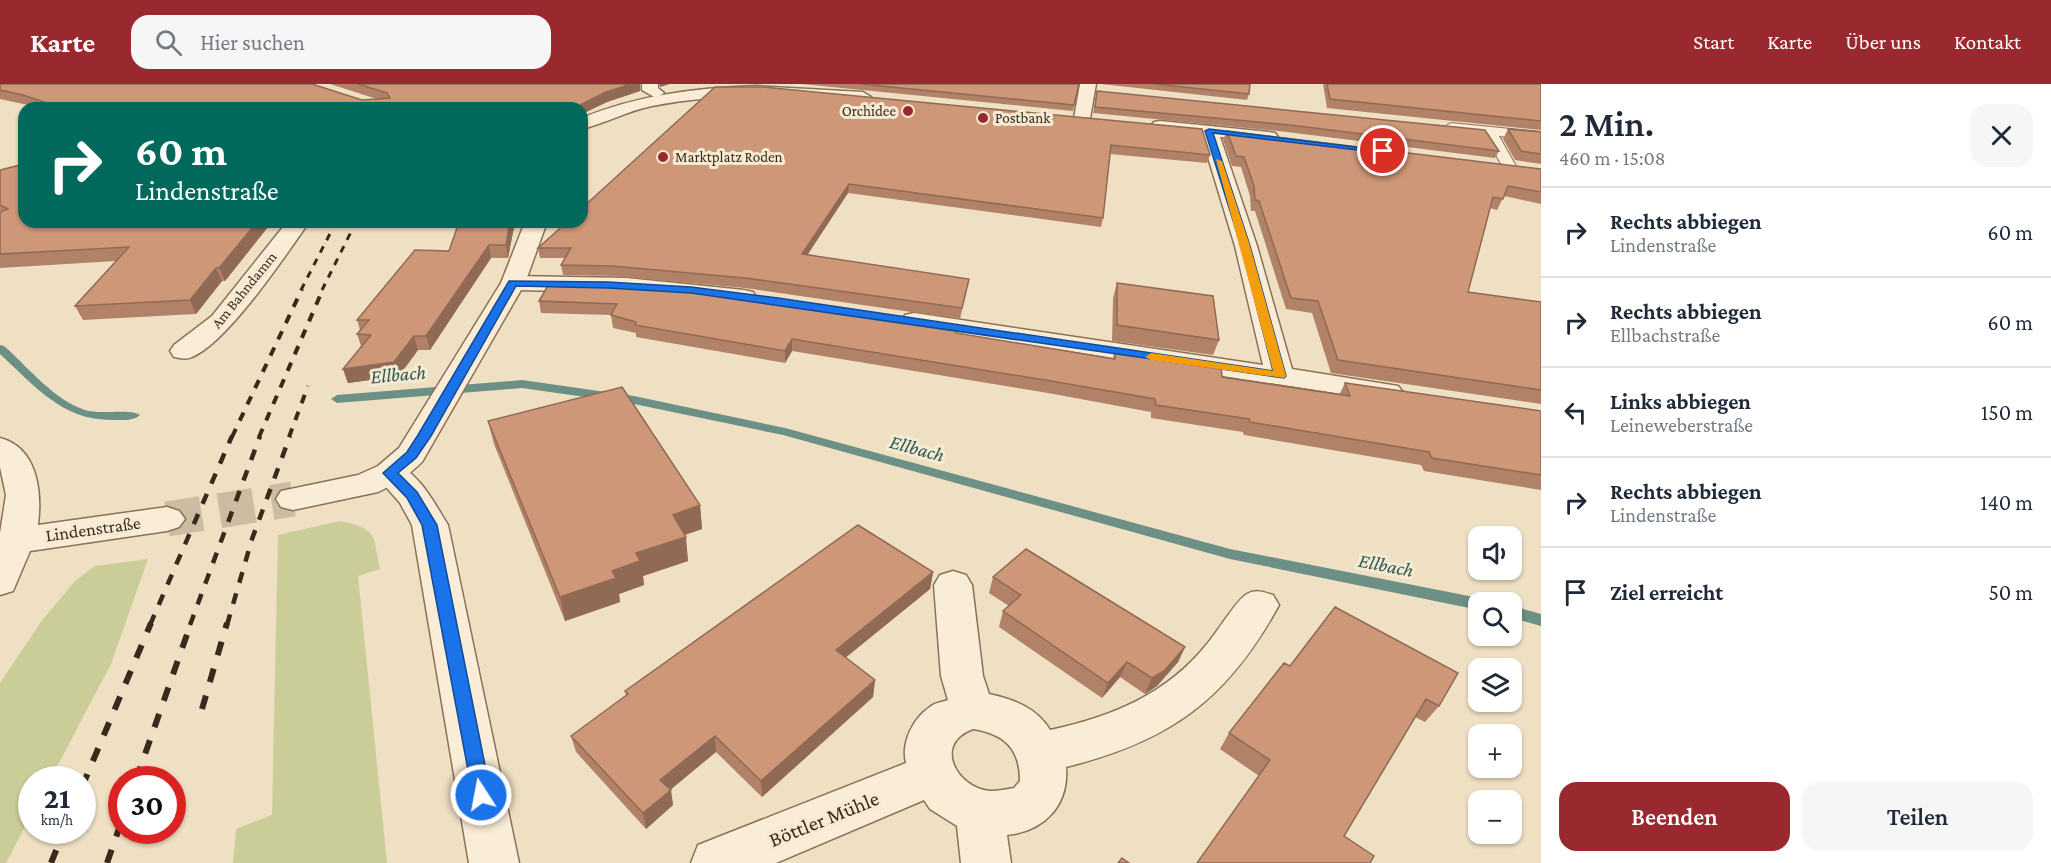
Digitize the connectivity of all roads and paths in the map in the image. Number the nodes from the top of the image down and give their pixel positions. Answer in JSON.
{"nodes":[{"id":1,"x":653,"y":88,"type":"edge"},
{"id":2,"x":1091,"y":89,"type":"edge"},
{"id":3,"x":883,"y":98,"type":"edge"},
{"id":4,"x":1064,"y":116,"type":"edge"},
{"id":5,"x":588,"y":121,"type":"edge"},
{"id":6,"x":1140,"y":124,"type":"edge"},
{"id":7,"x":1433,"y":125,"type":"edge"},
{"id":8,"x":1484,"y":130,"type":"junction"},
{"id":9,"x":1209,"y":131,"type":"junction"},
{"id":10,"x":1541,"y":136,"type":"edge"},
{"id":11,"x":1287,"y":139,"type":"edge"},
{"id":12,"x":1486,"y":165,"type":"edge"},
{"id":13,"x":1509,"y":168,"type":"junction"},
{"id":14,"x":1530,"y":171,"type":"edge"},
{"id":15,"x":293,"y":228,"type":"edge"},
{"id":16,"x":534,"y":228,"type":"edge"},
{"id":17,"x":513,"y":283,"type":"junction"},
{"id":18,"x":768,"y":300,"type":"edge"},
{"id":19,"x":895,"y":318,"type":"edge"},
{"id":20,"x":184,"y":351,"type":"dead end"},
{"id":21,"x":1280,"y":376,"type":"junction"},
{"id":22,"x":1411,"y":396,"type":"edge"},
{"id":23,"x":0,"y":448,"type":"edge"},
{"id":24,"x":390,"y":473,"type":"junction"},
{"id":25,"x":293,"y":499,"type":"tunnel mouth"},
{"id":26,"x":167,"y":519,"type":"tunnel mouth"},
{"id":27,"x":9,"y":541,"type":"edge"},
{"id":28,"x":0,"y":580,"type":"edge"},
{"id":29,"x":953,"y":585,"type":"dead end"},
{"id":30,"x":1259,"y":605,"type":"dead end"},
{"id":31,"x":973,"y":710,"type":"junction"},
{"id":32,"x":1041,"y":752,"type":"junction"},
{"id":33,"x":932,"y":774,"type":"junction"},
{"id":34,"x":980,"y":813,"type":"junction"},
{"id":35,"x":494,"y":863,"type":"edge"},
{"id":36,"x":716,"y":863,"type":"edge"},
{"id":37,"x":986,"y":863,"type":"edge"}],
"edges":[{"from":1,"to":3,"type":"street"},
{"from":1,"to":5,"type":"street"},
{"from":2,"to":4,"type":"street"},
{"from":6,"to":9,"type":"street"},
{"from":7,"to":8,"type":"lane"},
{"from":8,"to":10,"type":"lane"},
{"from":8,"to":13,"type":"lane"},
{"from":9,"to":11,"type":"street"},
{"from":9,"to":21,"type":"street"},
{"from":12,"to":13,"type":"street"},
{"from":13,"to":14,"type":"street"},
{"from":15,"to":20,"type":"street","name":"Am Bahndamm"},
{"from":16,"to":17,"type":"street"},
{"from":17,"to":18,"type":"street"},
{"from":17,"to":24,"type":"street"},
{"from":19,"to":21,"type":"street"},
{"from":21,"to":22,"type":"street"},
{"from":23,"to":27,"type":"street"},
{"from":24,"to":25,"type":"street"},
{"from":24,"to":35,"type":"street"},
{"from":26,"to":27,"type":"street","name":"Lindenstraße"},
{"from":27,"to":28,"type":"street"},
{"from":29,"to":31,"type":"street"},
{"from":30,"to":32,"type":"street"},
{"from":31,"to":32,"type":"street"},
{"from":31,"to":33,"type":"street"},
{"from":32,"to":34,"type":"street"},
{"from":33,"to":34,"type":"street"},
{"from":33,"to":36,"type":"street","name":"Böttler Mühle"},
{"from":34,"to":37,"type":"street"}]}
